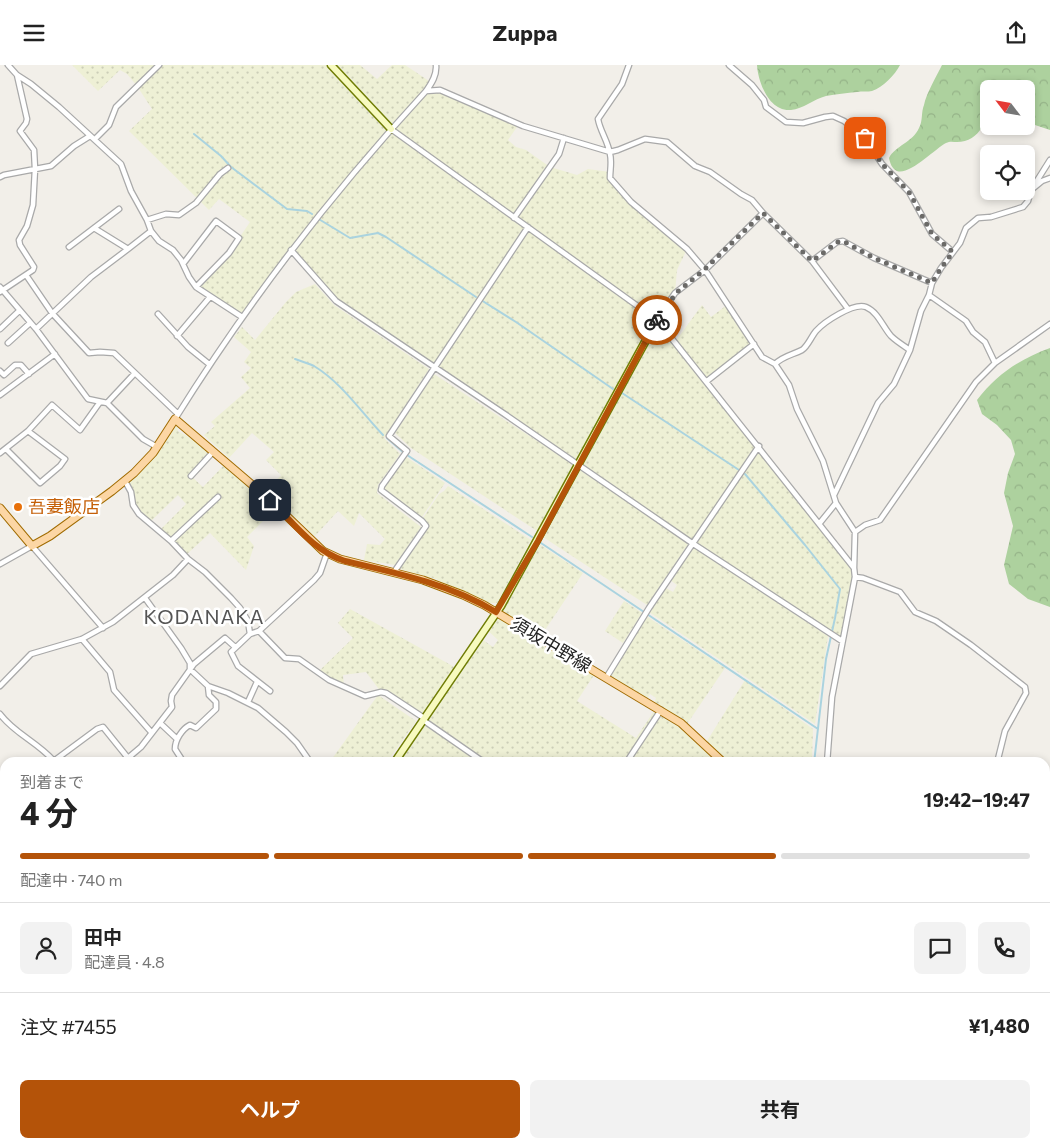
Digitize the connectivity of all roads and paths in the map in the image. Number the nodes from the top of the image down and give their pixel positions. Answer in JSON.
{"nodes":[{"id":1,"x":8,"y":65,"type":"edge"},
{"id":2,"x":159,"y":65,"type":"edge"},
{"id":3,"x":331,"y":65,"type":"edge"},
{"id":4,"x":436,"y":65,"type":"edge"},
{"id":5,"x":629,"y":65,"type":"edge"},
{"id":6,"x":729,"y":65,"type":"edge"},
{"id":7,"x":16,"y":75,"type":"junction"},
{"id":8,"x":426,"y":91,"type":"junction"},
{"id":9,"x":390,"y":129,"type":"junction"},
{"id":10,"x":92,"y":138,"type":"junction"},
{"id":11,"x":564,"y":138,"type":"junction"},
{"id":12,"x":610,"y":152,"type":"junction"},
{"id":13,"x":1050,"y":160,"type":"edge"},
{"id":14,"x":228,"y":168,"type":"dead end"},
{"id":15,"x":34,"y":169,"type":"junction"},
{"id":16,"x":0,"y":177,"type":"edge"},
{"id":17,"x":1050,"y":178,"type":"edge"},
{"id":18,"x":1035,"y":184,"type":"edge"},
{"id":19,"x":1035,"y":187,"type":"edge"},
{"id":20,"x":1028,"y":200,"type":"edge"},
{"id":21,"x":120,"y":209,"type":"dead end"},
{"id":22,"x":763,"y":213,"type":"junction"},
{"id":23,"x":514,"y":218,"type":"junction"},
{"id":24,"x":147,"y":220,"type":"junction"},
{"id":25,"x":528,"y":227,"type":"junction"},
{"id":26,"x":94,"y":228,"type":"junction"},
{"id":27,"x":151,"y":231,"type":"junction"},
{"id":28,"x":69,"y":247,"type":"dead end"},
{"id":29,"x":128,"y":249,"type":"junction"},
{"id":30,"x":291,"y":250,"type":"junction"},
{"id":31,"x":953,"y":252,"type":"junction"},
{"id":32,"x":812,"y":261,"type":"junction"},
{"id":33,"x":183,"y":264,"type":"junction"},
{"id":34,"x":704,"y":270,"type":"junction"},
{"id":35,"x":26,"y":275,"type":"junction"},
{"id":36,"x":932,"y":283,"type":"junction"},
{"id":37,"x":196,"y":287,"type":"junction"},
{"id":38,"x":1,"y":290,"type":"edge"},
{"id":39,"x":929,"y":295,"type":"junction"},
{"id":40,"x":210,"y":297,"type":"junction"},
{"id":41,"x":848,"y":309,"type":"junction"},
{"id":42,"x":19,"y":311,"type":"junction"},
{"id":43,"x":52,"y":313,"type":"junction"},
{"id":44,"x":158,"y":314,"type":"dead end"},
{"id":45,"x":242,"y":317,"type":"junction"},
{"id":46,"x":657,"y":320,"type":"junction"},
{"id":47,"x":30,"y":323,"type":"junction"},
{"id":48,"x":1050,"y":324,"type":"edge"},
{"id":49,"x":0,"y":329,"type":"edge"},
{"id":50,"x":36,"y":329,"type":"junction"},
{"id":51,"x":177,"y":336,"type":"junction"},
{"id":52,"x":8,"y":343,"type":"dead end"},
{"id":53,"x":754,"y":344,"type":"junction"},
{"id":54,"x":910,"y":350,"type":"junction"},
{"id":55,"x":55,"y":354,"type":"junction"},
{"id":56,"x":995,"y":363,"type":"junction"},
{"id":57,"x":209,"y":364,"type":"junction"},
{"id":58,"x":775,"y":364,"type":"junction"},
{"id":59,"x":434,"y":367,"type":"junction"},
{"id":60,"x":0,"y":371,"type":"edge"},
{"id":61,"x":135,"y":373,"type":"junction"},
{"id":62,"x":29,"y":374,"type":"junction"},
{"id":63,"x":707,"y":381,"type":"junction"},
{"id":64,"x":0,"y":395,"type":"edge"},
{"id":65,"x":100,"y":402,"type":"junction"},
{"id":66,"x":107,"y":403,"type":"junction"},
{"id":67,"x":177,"y":417,"type":"junction"},
{"id":68,"x":28,"y":431,"type":"junction"},
{"id":69,"x":157,"y":447,"type":"junction"},
{"id":70,"x":758,"y":447,"type":"junction"},
{"id":71,"x":6,"y":449,"type":"junction"},
{"id":72,"x":213,"y":452,"type":"junction"},
{"id":73,"x":0,"y":453,"type":"edge"},
{"id":74,"x":579,"y":465,"type":"junction"},
{"id":75,"x":191,"y":476,"type":"dead end"},
{"id":76,"x":125,"y":481,"type":"junction"},
{"id":77,"x":834,"y":495,"type":"junction"},
{"id":78,"x":218,"y":497,"type":"dead end"},
{"id":79,"x":836,"y":503,"type":"junction"},
{"id":80,"x":0,"y":508,"type":"edge"},
{"id":81,"x":819,"y":524,"type":"junction"},
{"id":82,"x":855,"y":532,"type":"junction"},
{"id":83,"x":171,"y":541,"type":"junction"},
{"id":84,"x":692,"y":543,"type":"junction"},
{"id":85,"x":32,"y":546,"type":"junction"},
{"id":86,"x":327,"y":553,"type":"junction"},
{"id":87,"x":188,"y":559,"type":"junction"},
{"id":88,"x":0,"y":564,"type":"edge"},
{"id":89,"x":854,"y":568,"type":"junction"},
{"id":90,"x":394,"y":572,"type":"junction"},
{"id":91,"x":855,"y":577,"type":"junction"},
{"id":92,"x":145,"y":598,"type":"junction"},
{"id":93,"x":496,"y":612,"type":"junction"},
{"id":94,"x":103,"y":628,"type":"junction"},
{"id":95,"x":259,"y":631,"type":"junction"},
{"id":96,"x":250,"y":634,"type":"junction"},
{"id":97,"x":82,"y":639,"type":"junction"},
{"id":98,"x":842,"y":641,"type":"junction"},
{"id":99,"x":235,"y":647,"type":"junction"},
{"id":100,"x":190,"y":670,"type":"junction"},
{"id":101,"x":606,"y":678,"type":"junction"},
{"id":102,"x":257,"y":682,"type":"junction"},
{"id":103,"x":208,"y":685,"type":"junction"},
{"id":104,"x":0,"y":686,"type":"edge"},
{"id":105,"x":270,"y":691,"type":"dead end"},
{"id":106,"x":248,"y":702,"type":"junction"},
{"id":107,"x":661,"y":711,"type":"junction"},
{"id":108,"x":0,"y":714,"type":"edge"},
{"id":109,"x":424,"y":719,"type":"junction"},
{"id":110,"x":160,"y":723,"type":"junction"},
{"id":111,"x":152,"y":733,"type":"junction"},
{"id":112,"x":177,"y":739,"type":"junction"},
{"id":113,"x":49,"y":757,"type":"edge"},
{"id":114,"x":60,"y":757,"type":"edge"},
{"id":115,"x":127,"y":757,"type":"edge"},
{"id":116,"x":129,"y":757,"type":"edge"},
{"id":117,"x":181,"y":757,"type":"edge"},
{"id":118,"x":307,"y":757,"type":"edge"},
{"id":119,"x":398,"y":757,"type":"edge"},
{"id":120,"x":477,"y":757,"type":"edge"},
{"id":121,"x":630,"y":757,"type":"edge"},
{"id":122,"x":718,"y":757,"type":"edge"},
{"id":123,"x":828,"y":757,"type":"edge"},
{"id":124,"x":998,"y":757,"type":"edge"}],
"edges":[{"from":1,"to":7,"type":"street"},
{"from":2,"to":10,"type":"street"},
{"from":3,"to":9,"type":"street"},
{"from":4,"to":8,"type":"street"},
{"from":5,"to":12,"type":"street"},
{"from":6,"to":31,"type":"street"},
{"from":7,"to":10,"type":"street"},
{"from":7,"to":15,"type":"street"},
{"from":8,"to":9,"type":"street"},
{"from":8,"to":11,"type":"street"},
{"from":9,"to":23,"type":"street"},
{"from":9,"to":30,"type":"street"},
{"from":10,"to":15,"type":"street"},
{"from":10,"to":24,"type":"street"},
{"from":11,"to":12,"type":"street"},
{"from":11,"to":23,"type":"street"},
{"from":12,"to":22,"type":"street"},
{"from":12,"to":34,"type":"street"},
{"from":13,"to":18,"type":"street"},
{"from":14,"to":24,"type":"street"},
{"from":15,"to":16,"type":"street"},
{"from":15,"to":35,"type":"street"},
{"from":17,"to":19,"type":"street"},
{"from":20,"to":31,"type":"street"},
{"from":21,"to":26,"type":"street"},
{"from":22,"to":32,"type":"street"},
{"from":22,"to":34,"type":"street"},
{"from":23,"to":25,"type":"street"},
{"from":24,"to":27,"type":"street"},
{"from":25,"to":46,"type":"street"},
{"from":25,"to":59,"type":"street"},
{"from":26,"to":28,"type":"street"},
{"from":26,"to":29,"type":"street"},
{"from":27,"to":29,"type":"street"},
{"from":27,"to":33,"type":"street"},
{"from":29,"to":43,"type":"street"},
{"from":30,"to":45,"type":"street"},
{"from":30,"to":59,"type":"street"},
{"from":31,"to":36,"type":"street"},
{"from":32,"to":36,"type":"street"},
{"from":32,"to":41,"type":"street"},
{"from":33,"to":37,"type":"street"},
{"from":33,"to":37,"type":"street"},
{"from":34,"to":46,"type":"street"},
{"from":34,"to":53,"type":"street"},
{"from":35,"to":38,"type":"street"},
{"from":35,"to":43,"type":"street"},
{"from":36,"to":39,"type":"street"},
{"from":37,"to":40,"type":"street"},
{"from":38,"to":42,"type":"street"},
{"from":39,"to":54,"type":"street"},
{"from":39,"to":56,"type":"street"},
{"from":40,"to":45,"type":"street"},
{"from":40,"to":51,"type":"street"},
{"from":41,"to":54,"type":"street"},
{"from":41,"to":58,"type":"street"},
{"from":42,"to":47,"type":"street"},
{"from":42,"to":49,"type":"street"},
{"from":43,"to":50,"type":"street"},
{"from":43,"to":61,"type":"street"},
{"from":44,"to":51,"type":"street"},
{"from":45,"to":57,"type":"street"},
{"from":46,"to":63,"type":"street"},
{"from":46,"to":74,"type":"street"},
{"from":47,"to":50,"type":"street"},
{"from":47,"to":52,"type":"street"},
{"from":48,"to":56,"type":"street"},
{"from":50,"to":55,"type":"street"},
{"from":51,"to":57,"type":"street"},
{"from":53,"to":58,"type":"street"},
{"from":53,"to":63,"type":"street"},
{"from":54,"to":77,"type":"street"},
{"from":55,"to":62,"type":"street"},
{"from":55,"to":65,"type":"street"},
{"from":56,"to":82,"type":"street"},
{"from":57,"to":67,"type":"street"},
{"from":58,"to":77,"type":"street"},
{"from":59,"to":74,"type":"street"},
{"from":59,"to":90,"type":"street"},
{"from":60,"to":62,"type":"street"},
{"from":61,"to":66,"type":"street"},
{"from":61,"to":67,"type":"street"},
{"from":62,"to":64,"type":"street"},
{"from":63,"to":70,"type":"street"},
{"from":65,"to":66,"type":"street"},
{"from":65,"to":68,"type":"street"},
{"from":66,"to":69,"type":"street"},
{"from":67,"to":69,"type":"main road"},
{"from":67,"to":72,"type":"main road","name":"須坂中野線"},
{"from":68,"to":71,"type":"street"},
{"from":68,"to":71,"type":"street"},
{"from":69,"to":76,"type":"main road"},
{"from":70,"to":81,"type":"street"},
{"from":70,"to":84,"type":"street"},
{"from":71,"to":73,"type":"street"},
{"from":72,"to":75,"type":"street"},
{"from":72,"to":86,"type":"main road","name":"須坂中野線"},
{"from":74,"to":84,"type":"street"},
{"from":74,"to":93,"type":"street"},
{"from":76,"to":83,"type":"street"},
{"from":76,"to":85,"type":"main road"},
{"from":77,"to":79,"type":"street"},
{"from":78,"to":83,"type":"street"},
{"from":79,"to":81,"type":"street"},
{"from":79,"to":82,"type":"street"},
{"from":80,"to":85,"type":"main road"},
{"from":81,"to":89,"type":"street"},
{"from":82,"to":89,"type":"street"},
{"from":83,"to":87,"type":"street"},
{"from":84,"to":98,"type":"street"},
{"from":84,"to":101,"type":"street"},
{"from":85,"to":88,"type":"street"},
{"from":85,"to":94,"type":"street"},
{"from":86,"to":90,"type":"main road","name":"須坂中野線"},
{"from":86,"to":95,"type":"street"},
{"from":87,"to":92,"type":"street"},
{"from":87,"to":96,"type":"street"},
{"from":89,"to":91,"type":"street"},
{"from":90,"to":93,"type":"main road","name":"須坂中野線"},
{"from":91,"to":98,"type":"street"},
{"from":91,"to":124,"type":"street"},
{"from":92,"to":94,"type":"street"},
{"from":92,"to":100,"type":"street"},
{"from":93,"to":101,"type":"main road","name":"須坂中野線"},
{"from":93,"to":109,"type":"street"},
{"from":94,"to":97,"type":"street"},
{"from":95,"to":96,"type":"street"},
{"from":95,"to":109,"type":"street"},
{"from":96,"to":99,"type":"street"},
{"from":97,"to":104,"type":"street"},
{"from":97,"to":111,"type":"street"},
{"from":98,"to":123,"type":"street"},
{"from":99,"to":100,"type":"street"},
{"from":99,"to":102,"type":"street"},
{"from":100,"to":103,"type":"street"},
{"from":100,"to":110,"type":"street"},
{"from":101,"to":107,"type":"main road","name":"須坂中野線"},
{"from":102,"to":105,"type":"street"},
{"from":102,"to":106,"type":"street"},
{"from":103,"to":106,"type":"street"},
{"from":103,"to":112,"type":"street"},
{"from":106,"to":118,"type":"street"},
{"from":107,"to":121,"type":"street"},
{"from":107,"to":122,"type":"main road","name":"須坂中野線"},
{"from":108,"to":113,"type":"street"},
{"from":109,"to":119,"type":"street"},
{"from":109,"to":120,"type":"street"},
{"from":110,"to":111,"type":"street"},
{"from":110,"to":112,"type":"street"},
{"from":111,"to":116,"type":"street"},
{"from":112,"to":117,"type":"street"},
{"from":114,"to":115,"type":"street"}]}
